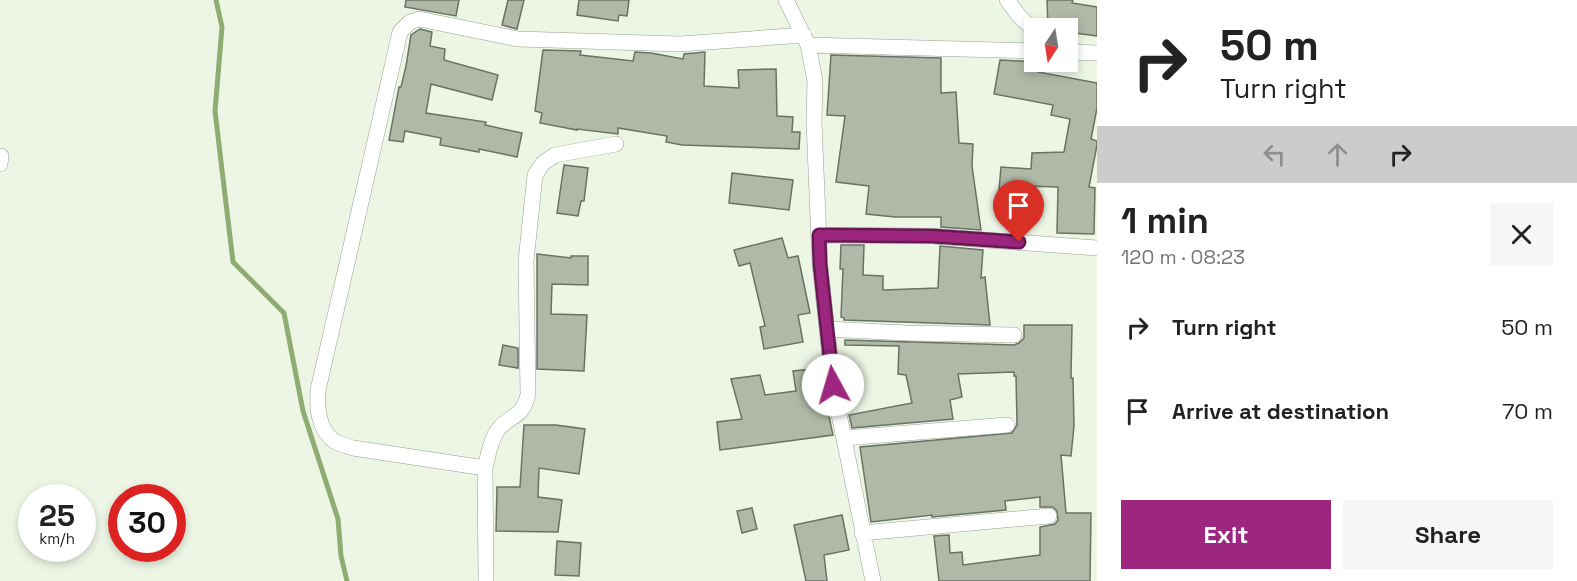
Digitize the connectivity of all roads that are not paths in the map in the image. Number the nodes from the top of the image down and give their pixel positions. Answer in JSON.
{"nodes":[{"id":1,"x":786,"y":0,"type":"edge"},
{"id":2,"x":1007,"y":0,"type":"edge"},
{"id":3,"x":1024,"y":21,"type":"edge"},
{"id":4,"x":806,"y":40,"type":"junction"},
{"id":5,"x":1024,"y":50,"type":"edge"},
{"id":6,"x":1078,"y":52,"type":"edge"},
{"id":7,"x":1097,"y":53,"type":"edge"},
{"id":8,"x":616,"y":144,"type":"dead end"},
{"id":9,"x":819,"y":235,"type":"junction"},
{"id":10,"x":1097,"y":248,"type":"edge"},
{"id":11,"x":827,"y":329,"type":"junction"},
{"id":12,"x":1014,"y":335,"type":"dead end"},
{"id":13,"x":1007,"y":425,"type":"dead end"},
{"id":14,"x":843,"y":438,"type":"junction"},
{"id":15,"x":485,"y":468,"type":"junction"},
{"id":16,"x":1049,"y":516,"type":"dead end"},
{"id":17,"x":862,"y":533,"type":"junction"},
{"id":18,"x":486,"y":581,"type":"edge"},
{"id":19,"x":873,"y":581,"type":"edge"}],
"edges":[{"from":1,"to":4,"type":"street"},
{"from":2,"to":3,"type":"street"},
{"from":4,"to":5,"type":"street"},
{"from":4,"to":9,"type":"street"},
{"from":4,"to":15,"type":"street"},
{"from":6,"to":7,"type":"street"},
{"from":8,"to":15,"type":"street"},
{"from":9,"to":10,"type":"street"},
{"from":9,"to":11,"type":"street"},
{"from":11,"to":12,"type":"street"},
{"from":11,"to":14,"type":"street"},
{"from":13,"to":14,"type":"street"},
{"from":14,"to":17,"type":"street"},
{"from":15,"to":18,"type":"street"},
{"from":16,"to":17,"type":"street"},
{"from":17,"to":19,"type":"street"}]}
